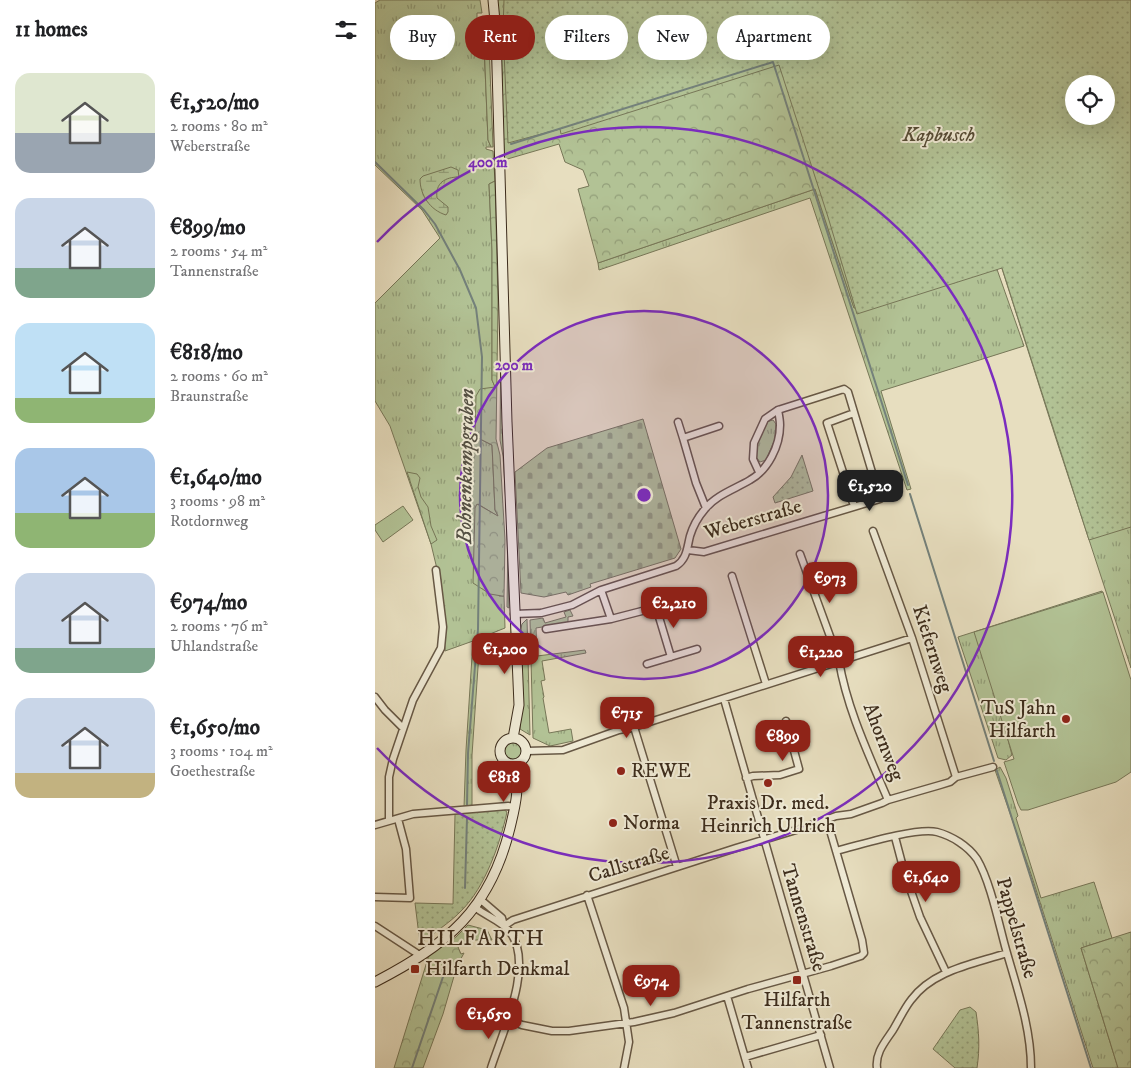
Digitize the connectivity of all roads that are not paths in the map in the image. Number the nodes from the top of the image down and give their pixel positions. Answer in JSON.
{"nodes":[{"id":1,"x":493,"y":0,"type":"edge"},
{"id":2,"x":778,"y":410,"type":"junction"},
{"id":3,"x":854,"y":413,"type":"junction"},
{"id":4,"x":678,"y":422,"type":"dead end"},
{"id":5,"x":719,"y":426,"type":"dead end"},
{"id":6,"x":683,"y":438,"type":"junction"},
{"id":7,"x":759,"y":472,"type":"junction"},
{"id":8,"x":855,"y":506,"type":"junction"},
{"id":9,"x":705,"y":508,"type":"junction"},
{"id":10,"x":873,"y":531,"type":"dead end"},
{"id":11,"x":688,"y":550,"type":"junction"},
{"id":12,"x":800,"y":554,"type":"dead end"},
{"id":13,"x":436,"y":570,"type":"dead end"},
{"id":14,"x":731,"y":576,"type":"dead end"},
{"id":15,"x":601,"y":590,"type":"junction"},
{"id":16,"x":673,"y":603,"type":"dead end"},
{"id":17,"x":656,"y":607,"type":"junction"},
{"id":18,"x":514,"y":614,"type":"junction"},
{"id":19,"x":611,"y":619,"type":"junction"},
{"id":20,"x":546,"y":629,"type":"dead end"},
{"id":21,"x":913,"y":638,"type":"junction"},
{"id":22,"x":697,"y":649,"type":"dead end"},
{"id":23,"x":671,"y":657,"type":"junction"},
{"id":24,"x":839,"y":661,"type":"junction"},
{"id":25,"x":647,"y":664,"type":"dead end"},
{"id":26,"x":766,"y":684,"type":"junction"},
{"id":27,"x":375,"y":697,"type":"edge"},
{"id":28,"x":724,"y":699,"type":"junction"},
{"id":29,"x":786,"y":722,"type":"dead end"},
{"id":30,"x":634,"y":727,"type":"junction"},
{"id":31,"x":403,"y":728,"type":"junction"},
{"id":32,"x":513,"y":738,"type":"junction"},
{"id":33,"x":527,"y":751,"type":"junction"},
{"id":34,"x":513,"y":765,"type":"junction"},
{"id":35,"x":993,"y":767,"type":"dead end"},
{"id":36,"x":956,"y":777,"type":"junction"},
{"id":37,"x":746,"y":778,"type":"junction"},
{"id":38,"x":888,"y":800,"type":"junction"},
{"id":39,"x":515,"y":807,"type":"junction"},
{"id":40,"x":397,"y":819,"type":"junction"},
{"id":41,"x":389,"y":820,"type":"junction"},
{"id":42,"x":827,"y":820,"type":"junction"},
{"id":43,"x":375,"y":825,"type":"edge"},
{"id":44,"x":895,"y":837,"type":"junction"},
{"id":45,"x":763,"y":840,"type":"junction"},
{"id":46,"x":836,"y":850,"type":"junction"},
{"id":47,"x":677,"y":867,"type":"junction"},
{"id":48,"x":587,"y":895,"type":"junction"},
{"id":49,"x":375,"y":897,"type":"edge"},
{"id":50,"x":478,"y":904,"type":"junction"},
{"id":51,"x":375,"y":926,"type":"edge"},
{"id":52,"x":504,"y":926,"type":"junction"},
{"id":53,"x":1007,"y":953,"type":"junction"},
{"id":54,"x":421,"y":956,"type":"junction"},
{"id":55,"x":946,"y":972,"type":"junction"},
{"id":56,"x":803,"y":974,"type":"junction"},
{"id":57,"x":375,"y":982,"type":"edge"},
{"id":58,"x":727,"y":996,"type":"junction"},
{"id":59,"x":507,"y":1019,"type":"junction"},
{"id":60,"x":626,"y":1022,"type":"junction"},
{"id":61,"x":821,"y":1035,"type":"junction"},
{"id":62,"x":745,"y":1057,"type":"junction"},
{"id":63,"x":491,"y":1068,"type":"edge"},
{"id":64,"x":624,"y":1068,"type":"edge"},
{"id":65,"x":748,"y":1068,"type":"edge"},
{"id":66,"x":830,"y":1068,"type":"edge"},
{"id":67,"x":877,"y":1068,"type":"edge"},
{"id":68,"x":1031,"y":1068,"type":"edge"}],
"edges":[{"from":1,"to":18,"type":"main road"},
{"from":2,"to":3,"type":"street"},
{"from":2,"to":7,"type":"street"},
{"from":2,"to":7,"type":"street"},
{"from":3,"to":8,"type":"street"},
{"from":3,"to":8,"type":"street","name":"Weberstraße"},
{"from":4,"to":6,"type":"street"},
{"from":5,"to":6,"type":"street"},
{"from":6,"to":9,"type":"street"},
{"from":7,"to":9,"type":"street"},
{"from":8,"to":11,"type":"street","name":"Weberstraße"},
{"from":9,"to":11,"type":"street"},
{"from":10,"to":21,"type":"street","name":"Kiefernweg"},
{"from":11,"to":15,"type":"street"},
{"from":12,"to":24,"type":"street","name":"Ahornweg"},
{"from":13,"to":31,"type":"street"},
{"from":14,"to":26,"type":"street"},
{"from":15,"to":18,"type":"street"},
{"from":15,"to":19,"type":"street"},
{"from":16,"to":17,"type":"street"},
{"from":17,"to":19,"type":"street"},
{"from":17,"to":23,"type":"street"},
{"from":18,"to":32,"type":"main road"},
{"from":19,"to":20,"type":"street"},
{"from":21,"to":24,"type":"street"},
{"from":21,"to":36,"type":"street","name":"Kiefernweg"},
{"from":22,"to":23,"type":"street"},
{"from":23,"to":25,"type":"street"},
{"from":24,"to":26,"type":"street"},
{"from":24,"to":38,"type":"street","name":"Ahornweg"},
{"from":26,"to":28,"type":"street"},
{"from":27,"to":31,"type":"street"},
{"from":28,"to":30,"type":"street"},
{"from":28,"to":37,"type":"street","name":"Tannenstraße"},
{"from":29,"to":37,"type":"street"},
{"from":30,"to":33,"type":"street"},
{"from":30,"to":47,"type":"street"},
{"from":31,"to":41,"type":"street"},
{"from":32,"to":33,"type":"main road"},
{"from":32,"to":34,"type":"main road"},
{"from":33,"to":34,"type":"main road"},
{"from":34,"to":39,"type":"main road"},
{"from":35,"to":36,"type":"street","name":"Callstraße"},
{"from":36,"to":38,"type":"street","name":"Callstraße"},
{"from":37,"to":45,"type":"street","name":"Tannenstraße"},
{"from":38,"to":42,"type":"street","name":"Callstraße"},
{"from":39,"to":40,"type":"street"},
{"from":39,"to":50,"type":"main road"},
{"from":40,"to":41,"type":"street"},
{"from":40,"to":49,"type":"street"},
{"from":41,"to":43,"type":"street"},
{"from":42,"to":45,"type":"street","name":"Callstraße"},
{"from":42,"to":46,"type":"street"},
{"from":44,"to":46,"type":"street","name":"Pappelstraße"},
{"from":44,"to":53,"type":"street","name":"Pappelstraße"},
{"from":44,"to":55,"type":"street"},
{"from":45,"to":47,"type":"street","name":"Callstraße"},
{"from":45,"to":56,"type":"street","name":"Tannenstraße"},
{"from":46,"to":56,"type":"street"},
{"from":47,"to":48,"type":"street","name":"Callstraße"},
{"from":48,"to":52,"type":"street","name":"Callstraße"},
{"from":48,"to":60,"type":"street"},
{"from":50,"to":52,"type":"street"},
{"from":50,"to":54,"type":"main road"},
{"from":51,"to":54,"type":"street"},
{"from":52,"to":59,"type":"street"},
{"from":53,"to":55,"type":"street"},
{"from":53,"to":68,"type":"street","name":"Pappelstraße"},
{"from":54,"to":57,"type":"main road"},
{"from":55,"to":67,"type":"street"},
{"from":56,"to":58,"type":"street"},
{"from":56,"to":61,"type":"street","name":"Tannenstraße"},
{"from":58,"to":60,"type":"street"},
{"from":58,"to":62,"type":"street"},
{"from":59,"to":60,"type":"street"},
{"from":59,"to":63,"type":"street"},
{"from":60,"to":64,"type":"street"},
{"from":61,"to":62,"type":"street"},
{"from":61,"to":66,"type":"street","name":"Tannenstraße"},
{"from":62,"to":65,"type":"street"}]}
